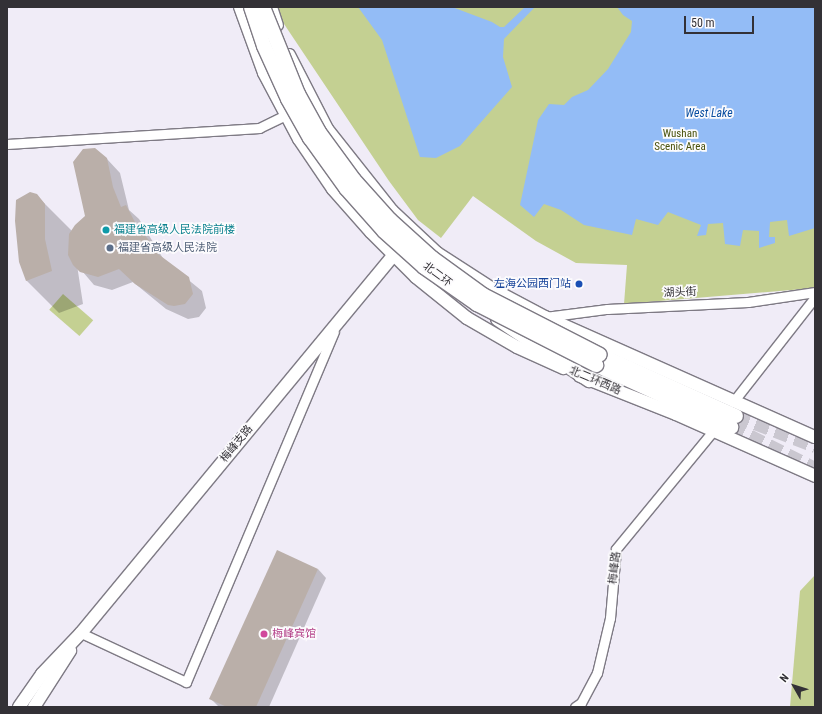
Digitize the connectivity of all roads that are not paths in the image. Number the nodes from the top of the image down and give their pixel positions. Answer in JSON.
{"nodes":[{"id":1,"x":240,"y":7,"type":"edge"},
{"id":2,"x":251,"y":7,"type":"edge"},
{"id":3,"x":263,"y":7,"type":"edge"},
{"id":4,"x":271,"y":7,"type":"edge"},
{"id":5,"x":286,"y":115,"type":"junction"},
{"id":6,"x":7,"y":144,"type":"edge"},
{"id":7,"x":414,"y":232,"type":"junction"},
{"id":8,"x":393,"y":255,"type":"junction"},
{"id":9,"x":815,"y":292,"type":"edge"},
{"id":10,"x":815,"y":297,"type":"edge"},
{"id":11,"x":476,"y":304,"type":"junction"},
{"id":12,"x":545,"y":316,"type":"junction"},
{"id":13,"x":339,"y":320,"type":"junction"},
{"id":14,"x":598,"y":360,"type":"junction"},
{"id":15,"x":589,"y":380,"type":"junction"},
{"id":16,"x":733,"y":402,"type":"junction"},
{"id":17,"x":734,"y":422,"type":"tunnel mouth"},
{"id":18,"x":713,"y":432,"type":"junction"},
{"id":19,"x":815,"y":437,"type":"edge"},
{"id":20,"x":815,"y":476,"type":"edge"},
{"id":21,"x":81,"y":633,"type":"junction"},
{"id":22,"x":19,"y":707,"type":"edge"},
{"id":23,"x":34,"y":707,"type":"edge"},
{"id":24,"x":575,"y":707,"type":"edge"}],
"edges":[{"from":1,"to":5,"type":"main road","name":"北二环西路"},
{"from":2,"to":11,"type":"highway","name":"北二环","bridge":true},
{"from":3,"to":14,"type":"highway","name":"北二环","bridge":true},
{"from":4,"to":7,"type":"main road"},
{"from":5,"to":6,"type":"street"},
{"from":5,"to":8,"type":"main road","name":"北二环西路"},
{"from":7,"to":8,"type":"main road"},
{"from":7,"to":12,"type":"main road"},
{"from":8,"to":13,"type":"main road","name":"梅峰支路"},
{"from":8,"to":15,"type":"main road","name":"北二环西路"},
{"from":9,"to":12,"type":"street","name":"湖头街"},
{"from":10,"to":16,"type":"street"},
{"from":11,"to":14,"type":"highway","name":"北二环","bridge":true},
{"from":11,"to":15,"type":"highway","bridge":true},
{"from":12,"to":16,"type":"main road"},
{"from":13,"to":21,"type":"main road","name":"梅峰支路"},
{"from":13,"to":21,"type":"street"},
{"from":14,"to":17,"type":"highway","name":"北二环"},
{"from":15,"to":18,"type":"main road","name":"北二环西路"},
{"from":16,"to":19,"type":"main road"},
{"from":18,"to":20,"type":"main road","name":"北二环西路"},
{"from":18,"to":24,"type":"street","name":"梅峰路"},
{"from":21,"to":22,"type":"main road","name":"梅峰支路"},
{"from":21,"to":23,"type":"main road","name":"梅峰支路"}]}
